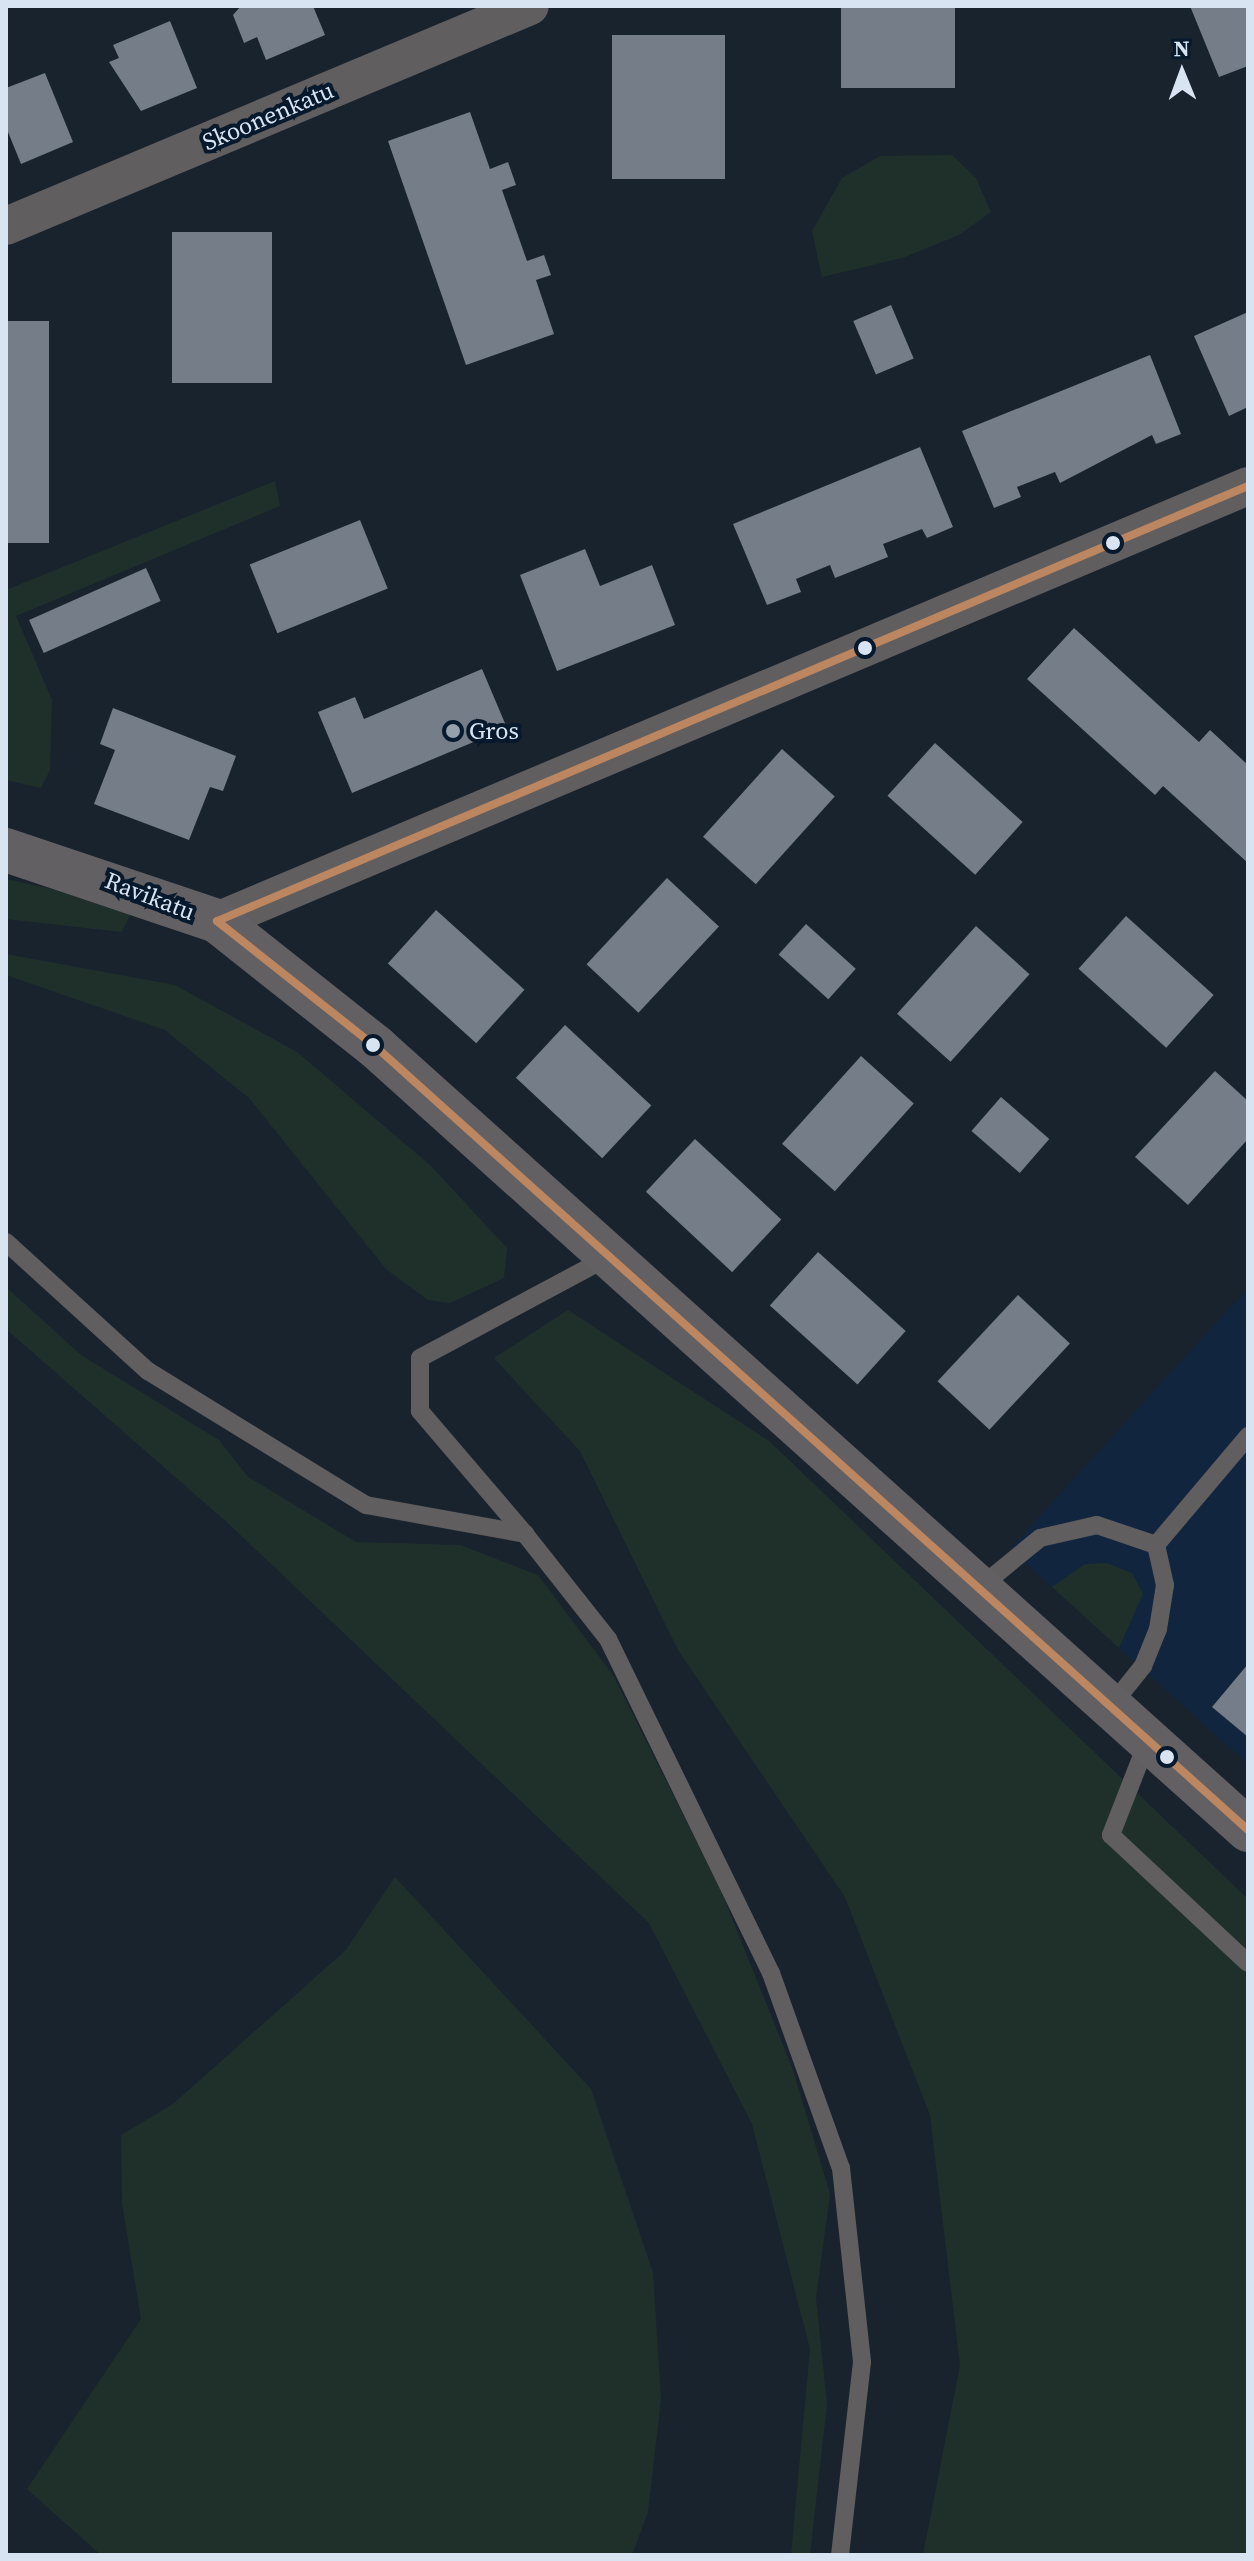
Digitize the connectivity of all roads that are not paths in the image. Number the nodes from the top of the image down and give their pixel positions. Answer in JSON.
{"nodes":[{"id":1,"x":530,"y":6,"type":"edge"},
{"id":2,"x":6,"y":226,"type":"edge"},
{"id":3,"x":1248,"y":486,"type":"edge"},
{"id":4,"x":6,"y":850,"type":"edge"},
{"id":5,"x":217,"y":921,"type":"junction"},
{"id":6,"x":6,"y":1242,"type":"edge"},
{"id":7,"x":610,"y":1256,"type":"junction"},
{"id":8,"x":1248,"y":1436,"type":"edge"},
{"id":9,"x":525,"y":1534,"type":"junction"},
{"id":10,"x":1156,"y":1545,"type":"junction"},
{"id":11,"x":979,"y":1588,"type":"junction"},
{"id":12,"x":1111,"y":1706,"type":"junction"},
{"id":13,"x":1148,"y":1740,"type":"junction"},
{"id":14,"x":1248,"y":1830,"type":"edge"},
{"id":15,"x":1248,"y":1963,"type":"edge"},
{"id":16,"x":840,"y":2555,"type":"edge"}],
"edges":[{"from":1,"to":2,"type":"street","name":"Skoonenkatu"},
{"from":3,"to":5,"type":"street"},
{"from":4,"to":5,"type":"street","name":"Ravikatu"},
{"from":5,"to":7,"type":"street","name":"Ravikatu"},
{"from":6,"to":9,"type":"lane"},
{"from":7,"to":9,"type":"lane"},
{"from":7,"to":11,"type":"street","name":"Ravikatu"},
{"from":8,"to":10,"type":"lane"},
{"from":9,"to":16,"type":"lane"},
{"from":10,"to":11,"type":"lane"},
{"from":10,"to":12,"type":"lane"},
{"from":11,"to":12,"type":"street","name":"Ravikatu"},
{"from":12,"to":13,"type":"street","name":"Ravikatu"},
{"from":13,"to":14,"type":"street","name":"Ravikatu"},
{"from":13,"to":15,"type":"lane"}]}
